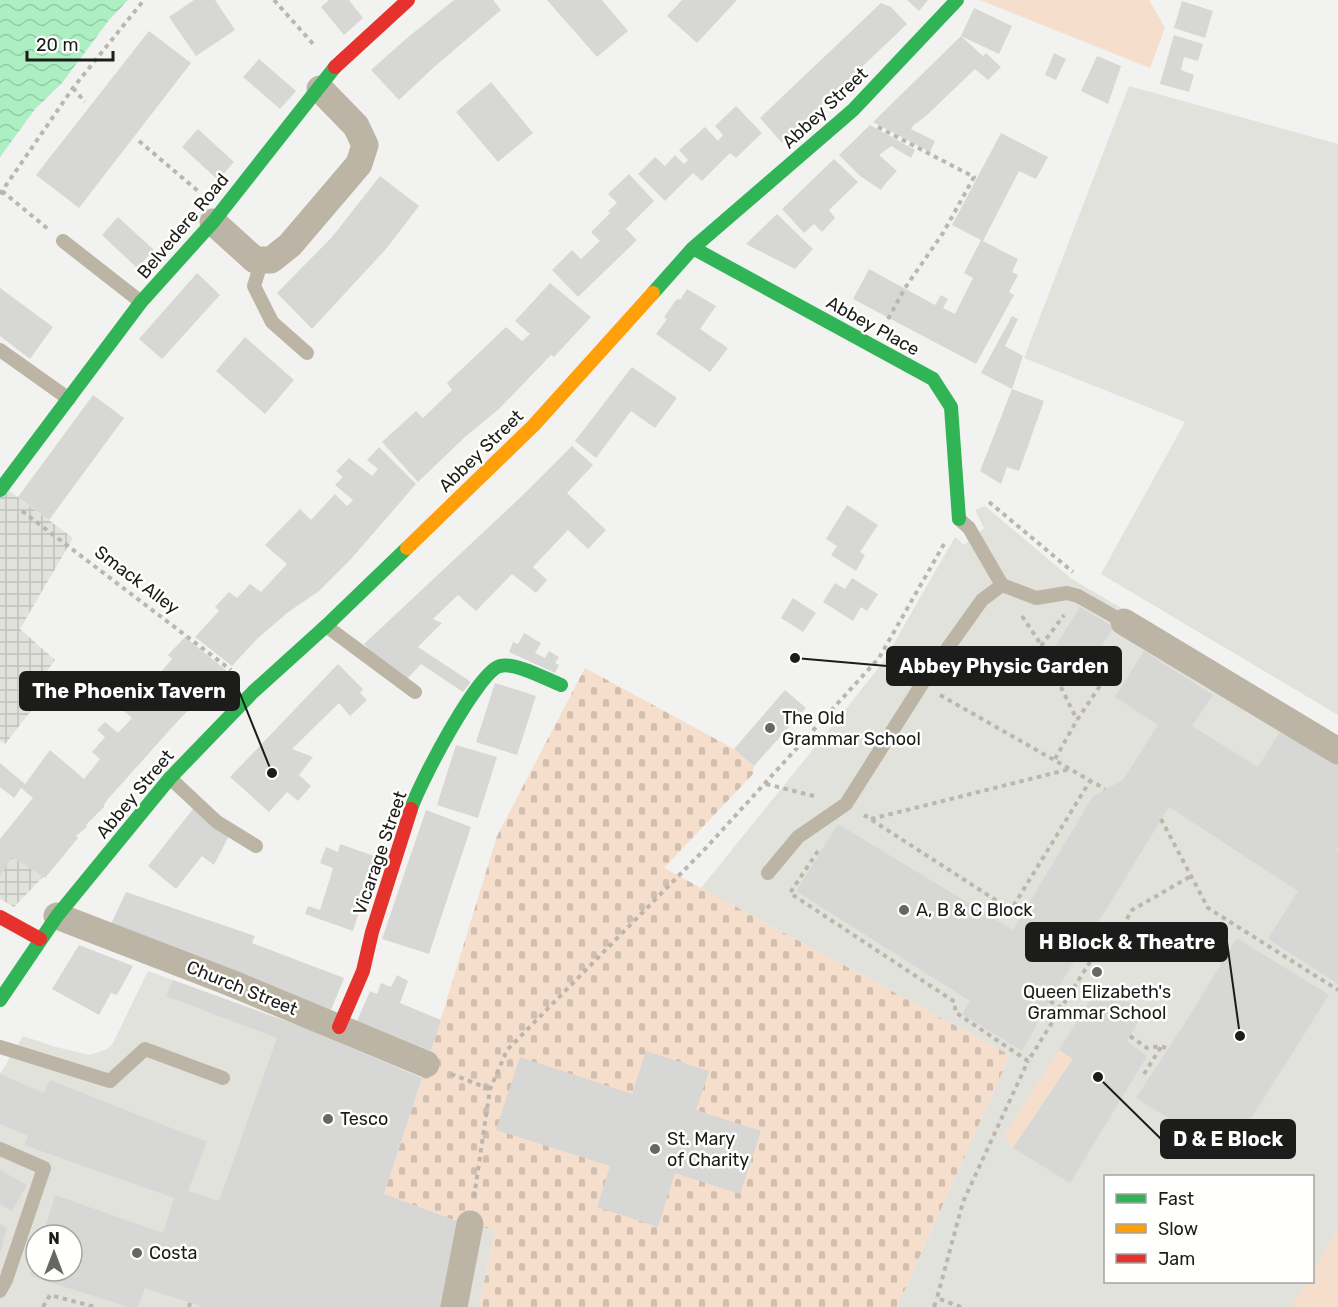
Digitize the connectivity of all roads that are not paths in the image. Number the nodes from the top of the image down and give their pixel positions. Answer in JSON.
{"nodes":[{"id":1,"x":408,"y":0,"type":"edge"},
{"id":2,"x":957,"y":0,"type":"edge"},
{"id":3,"x":327,"y":78,"type":"junction"},
{"id":4,"x":217,"y":216,"type":"junction"},
{"id":5,"x":63,"y":241,"type":"road end"},
{"id":6,"x":693,"y":249,"type":"junction"},
{"id":7,"x":262,"y":260,"type":"junction"},
{"id":8,"x":141,"y":302,"type":"junction"},
{"id":9,"x":0,"y":350,"type":"edge"},
{"id":10,"x":307,"y":353,"type":"dead end"},
{"id":11,"x":69,"y":399,"type":"junction"},
{"id":12,"x":0,"y":490,"type":"edge"},
{"id":13,"x":959,"y":519,"type":"joint"},
{"id":14,"x":1002,"y":585,"type":"junction"},
{"id":15,"x":1124,"y":622,"type":"joint"},
{"id":16,"x":326,"y":627,"type":"junction"},
{"id":17,"x":561,"y":685,"type":"dead end"},
{"id":18,"x":415,"y":692,"type":"dead end"},
{"id":19,"x":1338,"y":751,"type":"edge"},
{"id":20,"x":170,"y":778,"type":"junction"},
{"id":21,"x":256,"y":846,"type":"dead end"},
{"id":22,"x":768,"y":873,"type":"dead end"},
{"id":23,"x":57,"y":916,"type":"junction"},
{"id":24,"x":0,"y":917,"type":"edge"},
{"id":25,"x":40,"y":939,"type":"junction"},
{"id":26,"x":0,"y":1000,"type":"edge"},
{"id":27,"x":339,"y":1027,"type":"junction"},
{"id":28,"x":0,"y":1047,"type":"edge"},
{"id":29,"x":426,"y":1064,"type":"road end"},
{"id":30,"x":223,"y":1078,"type":"dead end"},
{"id":31,"x":0,"y":1149,"type":"edge"},
{"id":32,"x":470,"y":1224,"type":"road end"},
{"id":33,"x":0,"y":1291,"type":"edge"},
{"id":34,"x":454,"y":1307,"type":"edge"}],
"edges":[{"from":1,"to":3,"type":"street","name":"Belvedere Road"},
{"from":2,"to":6,"type":"street","name":"Abbey Street"},
{"from":3,"to":4,"type":"street","name":"Belvedere Road"},
{"from":3,"to":7,"type":"street"},
{"from":4,"to":7,"type":"street"},
{"from":4,"to":8,"type":"street","name":"Belvedere Road"},
{"from":5,"to":8,"type":"lane"},
{"from":6,"to":13,"type":"street","name":"Abbey Place"},
{"from":6,"to":16,"type":"street","name":"Abbey Street"},
{"from":7,"to":10,"type":"lane"},
{"from":8,"to":11,"type":"street","name":"Belvedere Road"},
{"from":9,"to":11,"type":"lane"},
{"from":11,"to":12,"type":"street","name":"Belvedere Road"},
{"from":13,"to":14,"type":"lane"},
{"from":14,"to":15,"type":"lane"},
{"from":14,"to":22,"type":"lane"},
{"from":15,"to":19,"type":"street"},
{"from":16,"to":18,"type":"lane"},
{"from":16,"to":20,"type":"street","name":"Abbey Street"},
{"from":17,"to":27,"type":"street","name":"Vicarage Street"},
{"from":20,"to":21,"type":"lane"},
{"from":20,"to":23,"type":"street","name":"Abbey Street"},
{"from":23,"to":25,"type":"street","name":"Abbey Street"},
{"from":23,"to":27,"type":"street","name":"Church Street"},
{"from":24,"to":25,"type":"street"},
{"from":25,"to":26,"type":"street","name":"Abbey Street"},
{"from":27,"to":29,"type":"street","name":"Church Street"},
{"from":28,"to":30,"type":"lane"},
{"from":31,"to":33,"type":"lane"},
{"from":32,"to":34,"type":"street"}]}
